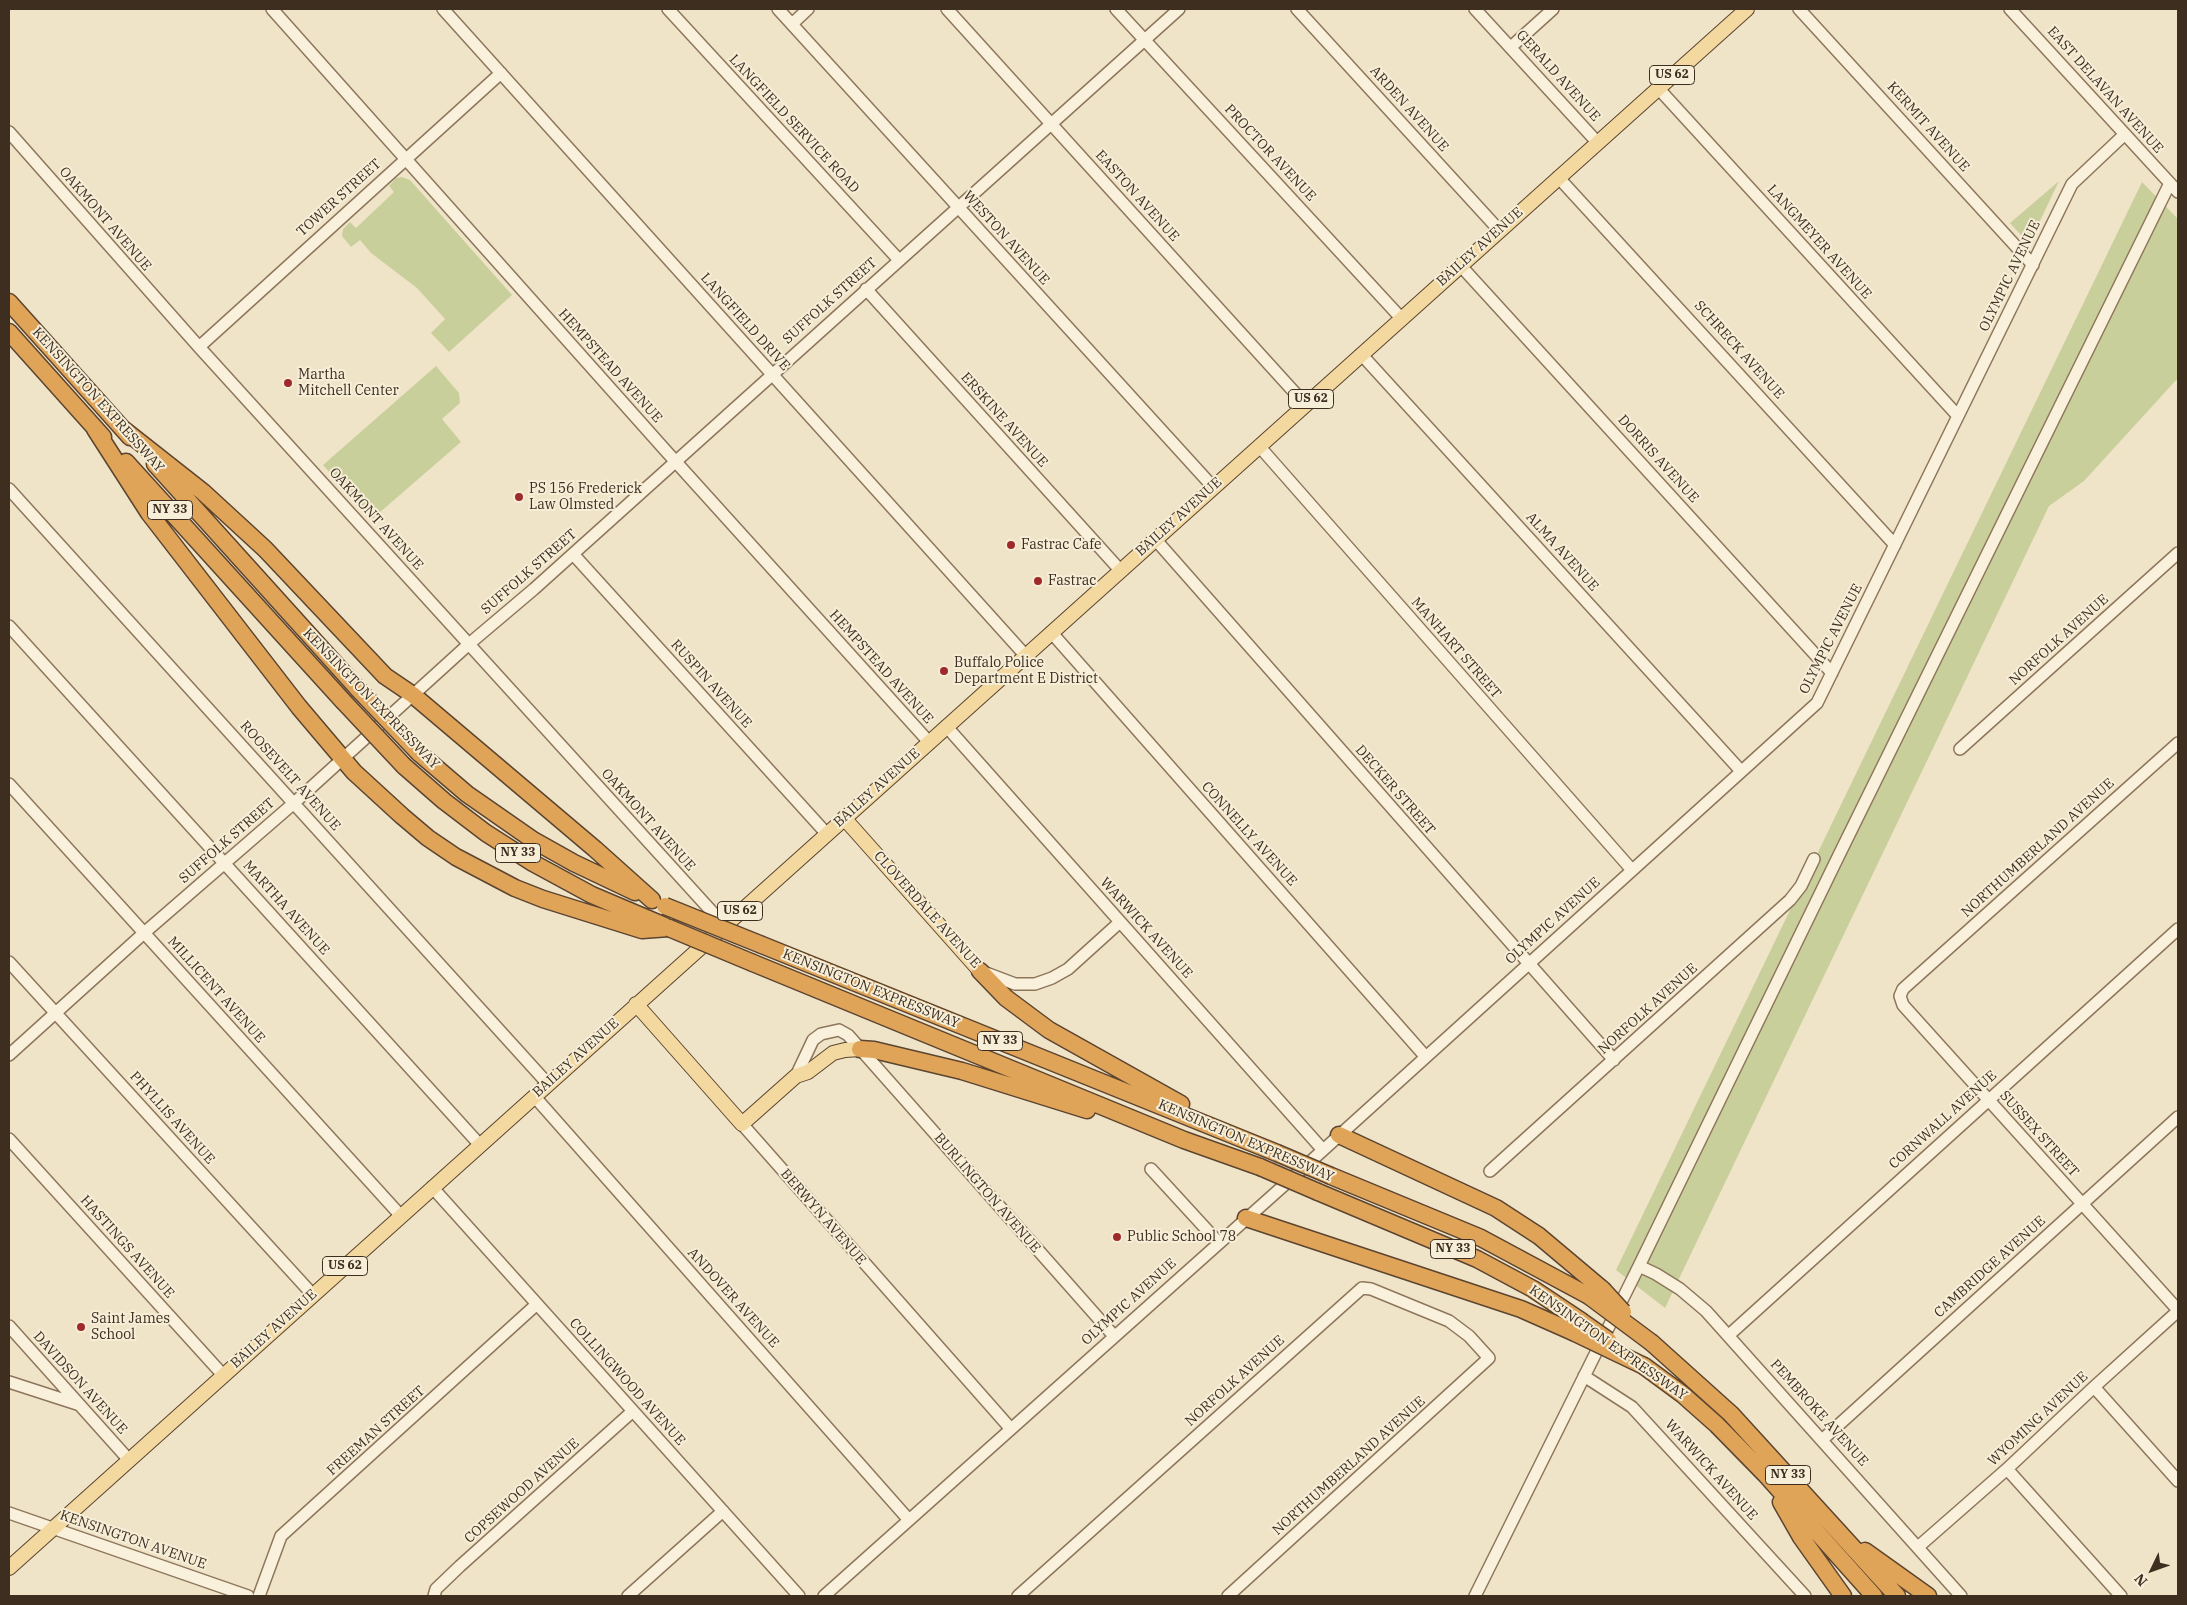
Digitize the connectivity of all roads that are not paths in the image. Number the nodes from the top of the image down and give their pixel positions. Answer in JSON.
{"nodes":[{"id":1,"x":272,"y":9,"type":"edge"},
{"id":2,"x":443,"y":9,"type":"edge"},
{"id":3,"x":668,"y":9,"type":"edge"},
{"id":4,"x":778,"y":9,"type":"edge"},
{"id":5,"x":808,"y":9,"type":"edge"},
{"id":6,"x":947,"y":9,"type":"edge"},
{"id":7,"x":1116,"y":9,"type":"edge"},
{"id":8,"x":1179,"y":9,"type":"edge"},
{"id":9,"x":1297,"y":9,"type":"edge"},
{"id":10,"x":1475,"y":9,"type":"edge"},
{"id":11,"x":1553,"y":9,"type":"edge"},
{"id":12,"x":1747,"y":9,"type":"edge"},
{"id":13,"x":1799,"y":9,"type":"edge"},
{"id":14,"x":2010,"y":9,"type":"edge"},
{"id":15,"x":792,"y":24,"type":"junction"},
{"id":16,"x":1145,"y":40,"type":"junction"},
{"id":17,"x":1511,"y":47,"type":"junction"},
{"id":18,"x":501,"y":73,"type":"junction"},
{"id":19,"x":1658,"y":88,"type":"junction"},
{"id":20,"x":1051,"y":123,"type":"junction"},
{"id":21,"x":9,"y":132,"type":"edge"},
{"id":22,"x":2125,"y":134,"type":"junction"},
{"id":23,"x":1597,"y":142,"type":"junction"},
{"id":24,"x":406,"y":158,"type":"junction"},
{"id":25,"x":1558,"y":177,"type":"junction"},
{"id":26,"x":2170,"y":183,"type":"junction"},
{"id":27,"x":2178,"y":192,"type":"edge"},
{"id":28,"x":958,"y":207,"type":"junction"},
{"id":29,"x":1499,"y":230,"type":"junction"},
{"id":30,"x":898,"y":260,"type":"junction"},
{"id":31,"x":1460,"y":265,"type":"junction"},
{"id":32,"x":2033,"y":265,"type":"junction"},
{"id":33,"x":866,"y":289,"type":"junction"},
{"id":34,"x":9,"y":302,"type":"edge"},
{"id":35,"x":1401,"y":318,"type":"junction"},
{"id":36,"x":9,"y":332,"type":"edge"},
{"id":37,"x":199,"y":347,"type":"junction"},
{"id":38,"x":1361,"y":354,"type":"junction"},
{"id":39,"x":772,"y":374,"type":"junction"},
{"id":40,"x":1305,"y":404,"type":"junction"},
{"id":41,"x":1958,"y":416,"type":"junction"},
{"id":42,"x":95,"y":428,"type":"junction"},
{"id":43,"x":123,"y":429,"type":"junction"},
{"id":44,"x":1258,"y":446,"type":"junction"},
{"id":45,"x":675,"y":462,"type":"junction"},
{"id":46,"x":1213,"y":487,"type":"junction"},
{"id":47,"x":9,"y":489,"type":"edge"},
{"id":48,"x":1154,"y":539,"type":"junction"},
{"id":49,"x":1895,"y":544,"type":"junction"},
{"id":50,"x":2178,"y":553,"type":"edge"},
{"id":51,"x":573,"y":554,"type":"junction"},
{"id":52,"x":1120,"y":570,"type":"junction"},
{"id":53,"x":9,"y":626,"type":"edge"},
{"id":54,"x":1051,"y":632,"type":"junction"},
{"id":55,"x":469,"y":644,"type":"junction"},
{"id":56,"x":1025,"y":655,"type":"junction"},
{"id":57,"x":1832,"y":673,"type":"junction"},
{"id":58,"x":413,"y":695,"type":"junction"},
{"id":59,"x":946,"y":726,"type":"junction"},
{"id":60,"x":928,"y":742,"type":"junction"},
{"id":61,"x":2178,"y":743,"type":"edge"},
{"id":62,"x":1960,"y":749,"type":"dead end"},
{"id":63,"x":342,"y":759,"type":"junction"},
{"id":64,"x":1742,"y":771,"type":"junction"},
{"id":65,"x":9,"y":784,"type":"edge"},
{"id":66,"x":294,"y":802,"type":"junction"},
{"id":67,"x":844,"y":818,"type":"junction"},
{"id":68,"x":826,"y":833,"type":"junction"},
{"id":69,"x":1814,"y":859,"type":"dead end"},
{"id":70,"x":224,"y":862,"type":"junction"},
{"id":71,"x":1632,"y":870,"type":"junction"},
{"id":72,"x":658,"y":903,"type":"junction"},
{"id":73,"x":1120,"y":922,"type":"junction"},
{"id":74,"x":644,"y":924,"type":"junction"},
{"id":75,"x":724,"y":925,"type":"junction"},
{"id":76,"x":2178,"y":929,"type":"edge"},
{"id":77,"x":144,"y":933,"type":"junction"},
{"id":78,"x":9,"y":962,"type":"edge"},
{"id":79,"x":1528,"y":963,"type":"junction"},
{"id":80,"x":980,"y":971,"type":"junction"},
{"id":81,"x":1917,"y":976,"type":"joint"},
{"id":82,"x":636,"y":1004,"type":"junction"},
{"id":83,"x":56,"y":1013,"type":"junction"},
{"id":84,"x":860,"y":1049,"type":"junction"},
{"id":85,"x":9,"y":1055,"type":"edge"},
{"id":86,"x":1425,"y":1056,"type":"junction"},
{"id":87,"x":1614,"y":1060,"type":"junction"},
{"id":88,"x":796,"y":1076,"type":"junction"},
{"id":89,"x":548,"y":1084,"type":"junction"},
{"id":90,"x":534,"y":1096,"type":"junction"},
{"id":91,"x":1988,"y":1100,"type":"junction"},
{"id":92,"x":2178,"y":1117,"type":"edge"},
{"id":93,"x":742,"y":1124,"type":"junction"},
{"id":94,"x":1339,"y":1135,"type":"junction"},
{"id":95,"x":1237,"y":1136,"type":"junction"},
{"id":96,"x":9,"y":1139,"type":"edge"},
{"id":97,"x":1184,"y":1140,"type":"junction"},
{"id":98,"x":480,"y":1145,"type":"junction"},
{"id":99,"x":1322,"y":1150,"type":"junction"},
{"id":100,"x":1151,"y":1169,"type":"dead end"},
{"id":101,"x":1490,"y":1171,"type":"dead end"},
{"id":102,"x":432,"y":1187,"type":"junction"},
{"id":103,"x":2082,"y":1204,"type":"junction"},
{"id":104,"x":400,"y":1216,"type":"junction"},
{"id":105,"x":1246,"y":1218,"type":"junction"},
{"id":106,"x":1218,"y":1242,"type":"junction"},
{"id":107,"x":1639,"y":1266,"type":"junction"},
{"id":108,"x":1595,"y":1293,"type":"junction"},
{"id":109,"x":313,"y":1295,"type":"junction"},
{"id":110,"x":537,"y":1304,"type":"junction"},
{"id":111,"x":2178,"y":1311,"type":"edge"},
{"id":112,"x":9,"y":1326,"type":"edge"},
{"id":113,"x":1577,"y":1327,"type":"junction"},
{"id":114,"x":1730,"y":1335,"type":"junction"},
{"id":115,"x":1114,"y":1336,"type":"junction"},
{"id":116,"x":1489,"y":1358,"type":"joint"},
{"id":117,"x":223,"y":1375,"type":"junction"},
{"id":118,"x":1584,"y":1376,"type":"junction"},
{"id":119,"x":9,"y":1382,"type":"edge"},
{"id":120,"x":2094,"y":1387,"type":"junction"},
{"id":121,"x":79,"y":1405,"type":"junction"},
{"id":122,"x":633,"y":1411,"type":"junction"},
{"id":123,"x":1011,"y":1429,"type":"junction"},
{"id":124,"x":1822,"y":1440,"type":"junction"},
{"id":125,"x":129,"y":1460,"type":"junction"},
{"id":126,"x":2007,"y":1469,"type":"junction"},
{"id":127,"x":1766,"y":1474,"type":"junction"},
{"id":128,"x":2178,"y":1481,"type":"edge"},
{"id":129,"x":723,"y":1511,"type":"junction"},
{"id":130,"x":9,"y":1513,"type":"edge"},
{"id":131,"x":909,"y":1520,"type":"junction"},
{"id":132,"x":54,"y":1528,"type":"junction"},
{"id":133,"x":1844,"y":1537,"type":"junction"},
{"id":134,"x":1918,"y":1547,"type":"junction"},
{"id":135,"x":9,"y":1568,"type":"edge"},
{"id":136,"x":248,"y":1596,"type":"edge"},
{"id":137,"x":259,"y":1596,"type":"edge"},
{"id":138,"x":434,"y":1596,"type":"edge"},
{"id":139,"x":628,"y":1596,"type":"edge"},
{"id":140,"x":799,"y":1596,"type":"edge"},
{"id":141,"x":824,"y":1596,"type":"edge"},
{"id":142,"x":1018,"y":1596,"type":"edge"},
{"id":143,"x":1228,"y":1596,"type":"edge"},
{"id":144,"x":1475,"y":1596,"type":"edge"},
{"id":145,"x":1805,"y":1596,"type":"edge"},
{"id":146,"x":1843,"y":1596,"type":"edge"},
{"id":147,"x":1874,"y":1596,"type":"edge"},
{"id":148,"x":1897,"y":1596,"type":"edge"},
{"id":149,"x":1928,"y":1596,"type":"edge"},
{"id":150,"x":1961,"y":1596,"type":"edge"},
{"id":151,"x":2121,"y":1596,"type":"edge"}],
"edges":[{"from":1,"to":24,"type":"street","name":"HEMPSTEAD AVENUE"},
{"from":2,"to":18,"type":"street","name":"LANGFIELD DRIVE"},
{"from":3,"to":30,"type":"street","name":"LANGFIELD SERVICE ROAD"},
{"from":4,"to":15,"type":"street","name":"WESTON AVENUE"},
{"from":5,"to":15,"type":"street"},
{"from":6,"to":20,"type":"street","name":"EASTON AVENUE"},
{"from":7,"to":16,"type":"street","name":"PROCTOR AVENUE"},
{"from":8,"to":16,"type":"street","name":"SUFFOLK STREET"},
{"from":9,"to":29,"type":"street","name":"ARDEN AVENUE"},
{"from":10,"to":17,"type":"street","name":"GERALD AVENUE"},
{"from":11,"to":17,"type":"street"},
{"from":12,"to":19,"type":"main road","name":"BAILEY AVENUE","number":"US 62"},
{"from":13,"to":32,"type":"street","name":"KERMIT AVENUE"},
{"from":14,"to":22,"type":"street","name":"EAST DELAVAN AVENUE"},
{"from":15,"to":28,"type":"street","name":"WESTON AVENUE"},
{"from":16,"to":20,"type":"street","name":"SUFFOLK STREET"},
{"from":16,"to":35,"type":"street","name":"PROCTOR AVENUE"},
{"from":17,"to":23,"type":"street","name":"GERALD AVENUE"},
{"from":18,"to":24,"type":"street","name":"TOWER STREET"},
{"from":18,"to":39,"type":"street","name":"LANGFIELD DRIVE"},
{"from":19,"to":23,"type":"main road","name":"BAILEY AVENUE","number":"US 62"},
{"from":19,"to":41,"type":"street","name":"LANGMEYER AVENUE"},
{"from":20,"to":28,"type":"street","name":"SUFFOLK STREET"},
{"from":20,"to":40,"type":"street","name":"EASTON AVENUE"},
{"from":21,"to":37,"type":"street","name":"OAKMONT AVENUE"},
{"from":22,"to":26,"type":"street","name":"EAST DELAVAN AVENUE"},
{"from":22,"to":32,"type":"street","name":"OLYMPIC AVENUE"},
{"from":23,"to":25,"type":"main road","name":"BAILEY AVENUE","number":"US 62"},
{"from":24,"to":37,"type":"street","name":"TOWER STREET"},
{"from":24,"to":45,"type":"street","name":"HEMPSTEAD AVENUE"},
{"from":25,"to":29,"type":"main road","name":"BAILEY AVENUE","number":"US 62"},
{"from":25,"to":49,"type":"street","name":"SCHRECK AVENUE"},
{"from":26,"to":27,"type":"street","name":"EAST DELAVAN AVENUE"},
{"from":26,"to":107,"type":"street"},
{"from":28,"to":30,"type":"street","name":"SUFFOLK STREET"},
{"from":28,"to":46,"type":"street","name":"WESTON AVENUE"},
{"from":29,"to":31,"type":"main road","name":"BAILEY AVENUE","number":"US 62"},
{"from":30,"to":33,"type":"street","name":"SUFFOLK STREET"},
{"from":31,"to":35,"type":"main road","name":"BAILEY AVENUE","number":"US 62"},
{"from":31,"to":57,"type":"street","name":"DORRIS AVENUE"},
{"from":32,"to":41,"type":"street","name":"OLYMPIC AVENUE"},
{"from":33,"to":39,"type":"street","name":"SUFFOLK STREET"},
{"from":33,"to":52,"type":"street","name":"ERSKINE AVENUE"},
{"from":34,"to":43,"type":"highway","name":"KENSINGTON EXPRESSWAY","number":"NY 33"},
{"from":35,"to":38,"type":"main road","name":"BAILEY AVENUE","number":"US 62"},
{"from":36,"to":42,"type":"highway","name":"KENSINGTON EXPRESSWAY","number":"NY 33"},
{"from":37,"to":55,"type":"street","name":"OAKMONT AVENUE"},
{"from":38,"to":40,"type":"main road","name":"BAILEY AVENUE","number":"US 62"},
{"from":38,"to":64,"type":"street","name":"ALMA AVENUE"},
{"from":39,"to":45,"type":"street","name":"SUFFOLK STREET"},
{"from":39,"to":56,"type":"street","name":"LANGFIELD DRIVE"},
{"from":40,"to":44,"type":"main road","name":"BAILEY AVENUE","number":"US 62"},
{"from":41,"to":49,"type":"street","name":"OLYMPIC AVENUE"},
{"from":42,"to":63,"type":"highway"},
{"from":42,"to":74,"type":"highway","name":"KENSINGTON EXPRESSWAY","number":"NY 33","bridge":true},
{"from":43,"to":58,"type":"highway"},
{"from":43,"to":72,"type":"highway","name":"KENSINGTON EXPRESSWAY","number":"NY 33","bridge":true},
{"from":44,"to":46,"type":"main road","name":"BAILEY AVENUE","number":"US 62"},
{"from":44,"to":71,"type":"street","name":"MANHART STREET"},
{"from":45,"to":51,"type":"street","name":"SUFFOLK STREET"},
{"from":45,"to":60,"type":"street","name":"HEMPSTEAD AVENUE"},
{"from":46,"to":48,"type":"main road","name":"BAILEY AVENUE","number":"US 62"},
{"from":47,"to":66,"type":"street","name":"ROOSEVELT AVENUE"},
{"from":48,"to":52,"type":"main road","name":"BAILEY AVENUE","number":"US 62"},
{"from":48,"to":79,"type":"street","name":"DECKER STREET"},
{"from":49,"to":57,"type":"street","name":"OLYMPIC AVENUE"},
{"from":50,"to":62,"type":"street","name":"NORFOLK AVENUE"},
{"from":51,"to":55,"type":"street","name":"SUFFOLK STREET"},
{"from":51,"to":68,"type":"street","name":"RUSPIN AVENUE"},
{"from":52,"to":54,"type":"main road","name":"BAILEY AVENUE","number":"US 62"},
{"from":53,"to":70,"type":"street","name":"MARTHA AVENUE"},
{"from":54,"to":56,"type":"main road","name":"BAILEY AVENUE","number":"US 62"},
{"from":54,"to":86,"type":"street","name":"CONNELLY AVENUE"},
{"from":55,"to":58,"type":"street","name":"SUFFOLK STREET"},
{"from":55,"to":75,"type":"street","name":"OAKMONT AVENUE"},
{"from":56,"to":59,"type":"main road","name":"BAILEY AVENUE","number":"US 62"},
{"from":57,"to":64,"type":"street","name":"OLYMPIC AVENUE"},
{"from":58,"to":63,"type":"street","name":"SUFFOLK STREET"},
{"from":58,"to":72,"type":"highway"},
{"from":59,"to":60,"type":"main road","name":"BAILEY AVENUE","number":"US 62"},
{"from":59,"to":73,"type":"street","name":"WARWICK AVENUE"},
{"from":60,"to":67,"type":"main road","name":"BAILEY AVENUE","number":"US 62"},
{"from":61,"to":81,"type":"street","name":"NORTHUMBERLAND AVENUE"},
{"from":63,"to":66,"type":"street","name":"SUFFOLK STREET"},
{"from":63,"to":74,"type":"highway"},
{"from":64,"to":71,"type":"street","name":"OLYMPIC AVENUE"},
{"from":65,"to":77,"type":"street","name":"MILLICENT AVENUE"},
{"from":66,"to":70,"type":"street","name":"SUFFOLK STREET"},
{"from":66,"to":89,"type":"street","name":"ROOSEVELT AVENUE"},
{"from":67,"to":68,"type":"main road","name":"BAILEY AVENUE","number":"US 62"},
{"from":67,"to":80,"type":"main road","name":"CLOVERDALE AVENUE"},
{"from":68,"to":75,"type":"main road","name":"BAILEY AVENUE","number":"US 62"},
{"from":69,"to":87,"type":"street","name":"NORFOLK AVENUE"},
{"from":70,"to":77,"type":"street","name":"SUFFOLK STREET"},
{"from":70,"to":98,"type":"street","name":"MARTHA AVENUE"},
{"from":71,"to":79,"type":"street","name":"OLYMPIC AVENUE"},
{"from":72,"to":95,"type":"highway","name":"KENSINGTON EXPRESSWAY","number":"NY 33","bridge":true},
{"from":73,"to":80,"type":"street","name":"CLOVERDALE AVENUE"},
{"from":73,"to":99,"type":"street","name":"WARWICK AVENUE"},
{"from":74,"to":97,"type":"highway","name":"KENSINGTON EXPRESSWAY","number":"NY 33","bridge":true},
{"from":75,"to":82,"type":"main road","name":"BAILEY AVENUE","number":"US 62"},
{"from":76,"to":91,"type":"street","name":"CORNWALL AVENUE"},
{"from":77,"to":83,"type":"street","name":"SUFFOLK STREET"},
{"from":77,"to":104,"type":"street","name":"MILLICENT AVENUE"},
{"from":78,"to":83,"type":"street","name":"PHYLLIS AVENUE"},
{"from":79,"to":86,"type":"street","name":"OLYMPIC AVENUE"},
{"from":79,"to":87,"type":"street","name":"DECKER STREET"},
{"from":80,"to":95,"type":"highway"},
{"from":81,"to":91,"type":"street","name":"SUSSEX STREET"},
{"from":82,"to":89,"type":"main road","name":"BAILEY AVENUE","number":"US 62"},
{"from":82,"to":93,"type":"main road","name":"BERWYN AVENUE"},
{"from":83,"to":85,"type":"street","name":"SUFFOLK STREET"},
{"from":83,"to":109,"type":"street","name":"PHYLLIS AVENUE"},
{"from":84,"to":88,"type":"main road","name":"BURLINGTON AVENUE"},
{"from":84,"to":88,"type":"street","name":"BURLINGTON AVENUE"},
{"from":84,"to":97,"type":"highway"},
{"from":84,"to":115,"type":"street","name":"BURLINGTON AVENUE"},
{"from":86,"to":94,"type":"street","name":"OLYMPIC AVENUE"},
{"from":87,"to":101,"type":"street","name":"NORFOLK AVENUE"},
{"from":88,"to":93,"type":"main road","name":"BURLINGTON AVENUE"},
{"from":89,"to":90,"type":"main road","name":"BAILEY AVENUE","number":"US 62"},
{"from":90,"to":98,"type":"main road","name":"BAILEY AVENUE","number":"US 62"},
{"from":90,"to":131,"type":"street","name":"ANDOVER AVENUE"},
{"from":91,"to":103,"type":"street","name":"SUSSEX STREET"},
{"from":91,"to":114,"type":"street","name":"CORNWALL AVENUE"},
{"from":92,"to":103,"type":"street","name":"CAMBRIDGE AVENUE"},
{"from":93,"to":123,"type":"street","name":"BERWYN AVENUE"},
{"from":94,"to":99,"type":"street","name":"OLYMPIC AVENUE"},
{"from":94,"to":108,"type":"highway"},
{"from":95,"to":108,"type":"highway","name":"KENSINGTON EXPRESSWAY","number":"NY 33","bridge":true},
{"from":96,"to":117,"type":"street","name":"HASTINGS AVENUE"},
{"from":97,"to":113,"type":"highway","name":"KENSINGTON EXPRESSWAY","number":"NY 33","bridge":true},
{"from":98,"to":102,"type":"main road","name":"BAILEY AVENUE","number":"US 62"},
{"from":99,"to":105,"type":"street","name":"OLYMPIC AVENUE"},
{"from":100,"to":106,"type":"street"},
{"from":102,"to":104,"type":"main road","name":"BAILEY AVENUE","number":"US 62"},
{"from":102,"to":110,"type":"street","name":"COLLINGWOOD AVENUE"},
{"from":103,"to":111,"type":"street","name":"SUSSEX STREET"},
{"from":103,"to":124,"type":"street","name":"CAMBRIDGE AVENUE"},
{"from":104,"to":109,"type":"main road","name":"BAILEY AVENUE","number":"US 62"},
{"from":105,"to":106,"type":"street","name":"OLYMPIC AVENUE"},
{"from":105,"to":113,"type":"highway"},
{"from":106,"to":115,"type":"street","name":"OLYMPIC AVENUE"},
{"from":107,"to":114,"type":"street","name":"PEMBROKE AVENUE"},
{"from":107,"to":118,"type":"street"},
{"from":108,"to":133,"type":"highway","name":"KENSINGTON EXPRESSWAY","number":"NY 33","bridge":true},
{"from":109,"to":117,"type":"main road","name":"BAILEY AVENUE","number":"US 62"},
{"from":110,"to":122,"type":"street","name":"COLLINGWOOD AVENUE"},
{"from":110,"to":137,"type":"street","name":"FREEMAN STREET"},
{"from":111,"to":120,"type":"street","name":"WYOMING AVENUE"},
{"from":112,"to":121,"type":"street","name":"DAVIDSON AVENUE"},
{"from":113,"to":127,"type":"highway","name":"KENSINGTON EXPRESSWAY","number":"NY 33","bridge":true},
{"from":114,"to":124,"type":"street","name":"PEMBROKE AVENUE"},
{"from":115,"to":123,"type":"street","name":"OLYMPIC AVENUE"},
{"from":116,"to":142,"type":"street","name":"NORFOLK AVENUE"},
{"from":116,"to":143,"type":"street","name":"NORTHUMBERLAND AVENUE"},
{"from":117,"to":125,"type":"main road","name":"BAILEY AVENUE","number":"US 62"},
{"from":118,"to":144,"type":"street"},
{"from":118,"to":145,"type":"street","name":"WARWICK AVENUE"},
{"from":119,"to":121,"type":"street"},
{"from":120,"to":126,"type":"street","name":"WYOMING AVENUE"},
{"from":120,"to":128,"type":"street"},
{"from":121,"to":125,"type":"street","name":"DAVIDSON AVENUE"},
{"from":122,"to":129,"type":"street","name":"COLLINGWOOD AVENUE"},
{"from":122,"to":138,"type":"street","name":"COPSEWOOD AVENUE"},
{"from":123,"to":131,"type":"street","name":"OLYMPIC AVENUE"},
{"from":124,"to":134,"type":"street","name":"PEMBROKE AVENUE"},
{"from":125,"to":132,"type":"main road","name":"BAILEY AVENUE","number":"US 62"},
{"from":126,"to":134,"type":"street","name":"WYOMING AVENUE"},
{"from":126,"to":151,"type":"street"},
{"from":127,"to":146,"type":"highway"},
{"from":127,"to":147,"type":"highway","name":"KENSINGTON EXPRESSWAY","number":"NY 33"},
{"from":129,"to":139,"type":"street"},
{"from":129,"to":140,"type":"street","name":"COLLINGWOOD AVENUE"},
{"from":130,"to":132,"type":"street","name":"KENSINGTON AVENUE"},
{"from":131,"to":141,"type":"street","name":"OLYMPIC AVENUE"},
{"from":132,"to":135,"type":"main road","name":"BAILEY AVENUE","number":"US 62"},
{"from":132,"to":136,"type":"street","name":"KENSINGTON AVENUE"},
{"from":133,"to":148,"type":"highway","name":"KENSINGTON EXPRESSWAY","number":"NY 33"},
{"from":133,"to":149,"type":"highway"},
{"from":134,"to":150,"type":"street","name":"PEMBROKE AVENUE"}]}
